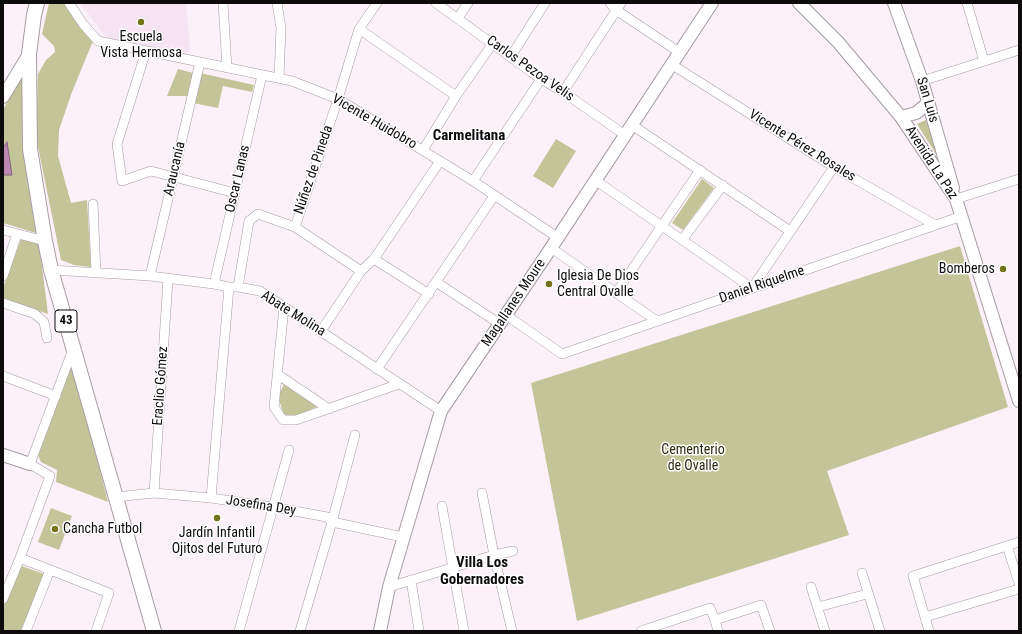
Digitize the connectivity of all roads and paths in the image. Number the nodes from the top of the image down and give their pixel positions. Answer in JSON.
{"nodes":[{"id":1,"x":37,"y":3,"type":"edge"},
{"id":2,"x":70,"y":3,"type":"edge"},
{"id":3,"x":223,"y":3,"type":"edge"},
{"id":4,"x":277,"y":3,"type":"edge"},
{"id":5,"x":377,"y":3,"type":"edge"},
{"id":6,"x":436,"y":3,"type":"edge"},
{"id":7,"x":468,"y":3,"type":"edge"},
{"id":8,"x":545,"y":3,"type":"edge"},
{"id":9,"x":712,"y":3,"type":"edge"},
{"id":10,"x":799,"y":3,"type":"edge"},
{"id":11,"x":894,"y":3,"type":"edge"},
{"id":12,"x":967,"y":3,"type":"edge"},
{"id":13,"x":615,"y":5,"type":"edge"},
{"id":14,"x":458,"y":18,"type":"junction"},
{"id":15,"x":359,"y":29,"type":"junction"},
{"id":16,"x":493,"y":43,"type":"junction"},
{"id":17,"x":1019,"y":50,"type":"edge"},
{"id":18,"x":146,"y":51,"type":"junction"},
{"id":19,"x":679,"y":52,"type":"junction"},
{"id":20,"x":29,"y":54,"type":"junction"},
{"id":21,"x":511,"y":56,"type":"junction"},
{"id":22,"x":984,"y":61,"type":"junction"},
{"id":23,"x":200,"y":62,"type":"junction"},
{"id":24,"x":671,"y":64,"type":"junction"},
{"id":25,"x":227,"y":68,"type":"junction"},
{"id":26,"x":262,"y":75,"type":"junction"},
{"id":27,"x":279,"y":78,"type":"junction"},
{"id":28,"x":541,"y":79,"type":"junction"},
{"id":29,"x":922,"y":81,"type":"junction"},
{"id":30,"x":563,"y":92,"type":"junction"},
{"id":31,"x":456,"y":96,"type":"junction"},
{"id":32,"x":3,"y":97,"type":"edge"},
{"id":33,"x":338,"y":99,"type":"junction"},
{"id":34,"x":928,"y":103,"type":"junction"},
{"id":35,"x":901,"y":118,"type":"junction"},
{"id":36,"x":632,"y":125,"type":"junction"},
{"id":37,"x":625,"y":135,"type":"junction"},
{"id":38,"x":423,"y":150,"type":"junction"},
{"id":39,"x":440,"y":161,"type":"junction"},
{"id":40,"x":834,"y":167,"type":"junction"},
{"id":41,"x":700,"y":170,"type":"junction"},
{"id":42,"x":173,"y":177,"type":"junction"},
{"id":43,"x":1019,"y":179,"type":"edge"},
{"id":44,"x":595,"y":180,"type":"junction"},
{"id":45,"x":473,"y":181,"type":"junction"},
{"id":46,"x":723,"y":185,"type":"junction"},
{"id":47,"x":235,"y":193,"type":"junction"},
{"id":48,"x":494,"y":196,"type":"junction"},
{"id":49,"x":956,"y":198,"type":"junction"},
{"id":50,"x":93,"y":204,"type":"dead end"},
{"id":51,"x":962,"y":216,"type":"junction"},
{"id":52,"x":935,"y":225,"type":"junction"},
{"id":53,"x":661,"y":226,"type":"junction"},
{"id":54,"x":295,"y":227,"type":"junction"},
{"id":55,"x":3,"y":230,"type":"edge"},
{"id":56,"x":790,"y":231,"type":"junction"},
{"id":57,"x":17,"y":234,"type":"junction"},
{"id":58,"x":682,"y":240,"type":"junction"},
{"id":59,"x":45,"y":241,"type":"junction"},
{"id":60,"x":554,"y":243,"type":"junction"},
{"id":61,"x":374,"y":259,"type":"junction"},
{"id":62,"x":51,"y":270,"type":"junction"},
{"id":63,"x":361,"y":271,"type":"junction"},
{"id":64,"x":96,"y":273,"type":"junction"},
{"id":65,"x":3,"y":276,"type":"edge"},
{"id":66,"x":150,"y":276,"type":"junction"},
{"id":67,"x":168,"y":279,"type":"junction"},
{"id":68,"x":436,"y":282,"type":"junction"},
{"id":69,"x":214,"y":284,"type":"junction"},
{"id":70,"x":233,"y":287,"type":"junction"},
{"id":71,"x":752,"y":288,"type":"junction"},
{"id":72,"x":616,"y":293,"type":"junction"},
{"id":73,"x":429,"y":294,"type":"junction"},
{"id":74,"x":3,"y":303,"type":"edge"},
{"id":75,"x":284,"y":307,"type":"junction"},
{"id":76,"x":503,"y":319,"type":"junction"},
{"id":77,"x":657,"y":321,"type":"junction"},
{"id":78,"x":321,"y":332,"type":"junction"},
{"id":79,"x":47,"y":338,"type":"dead end"},
{"id":80,"x":73,"y":347,"type":"junction"},
{"id":81,"x":377,"y":369,"type":"junction"},
{"id":82,"x":277,"y":374,"type":"junction"},
{"id":83,"x":3,"y":376,"type":"edge"},
{"id":84,"x":399,"y":384,"type":"junction"},
{"id":85,"x":56,"y":396,"type":"junction"},
{"id":86,"x":1018,"y":396,"type":"edge"},
{"id":87,"x":329,"y":409,"type":"junction"},
{"id":88,"x":441,"y":411,"type":"junction"},
{"id":89,"x":355,"y":434,"type":"dead end"},
{"id":90,"x":289,"y":450,"type":"dead end"},
{"id":91,"x":3,"y":455,"type":"edge"},
{"id":92,"x":30,"y":464,"type":"junction"},
{"id":93,"x":154,"y":493,"type":"junction"},
{"id":94,"x":482,"y":493,"type":"dead end"},
{"id":95,"x":116,"y":497,"type":"junction"},
{"id":96,"x":211,"y":498,"type":"junction"},
{"id":97,"x":273,"y":506,"type":"junction"},
{"id":98,"x":442,"y":506,"type":"dead end"},
{"id":99,"x":332,"y":522,"type":"junction"},
{"id":100,"x":403,"y":537,"type":"junction"},
{"id":101,"x":1019,"y":542,"type":"edge"},
{"id":102,"x":1008,"y":546,"type":"junction"},
{"id":103,"x":513,"y":551,"type":"dead end"},
{"id":104,"x":494,"y":555,"type":"junction"},
{"id":105,"x":20,"y":558,"type":"junction"},
{"id":106,"x":453,"y":568,"type":"junction"},
{"id":107,"x":50,"y":570,"type":"junction"},
{"id":108,"x":862,"y":573,"type":"dead end"},
{"id":109,"x":411,"y":580,"type":"junction"},
{"id":110,"x":1019,"y":583,"type":"edge"},
{"id":111,"x":389,"y":587,"type":"junction"},
{"id":112,"x":812,"y":588,"type":"dead end"},
{"id":113,"x":1019,"y":589,"type":"edge"},
{"id":114,"x":867,"y":594,"type":"junction"},
{"id":115,"x":3,"y":599,"type":"edge"},
{"id":116,"x":818,"y":607,"type":"junction"},
{"id":117,"x":925,"y":617,"type":"junction"},
{"id":118,"x":715,"y":620,"type":"junction"},
{"id":119,"x":26,"y":631,"type":"edge"},
{"id":120,"x":96,"y":631,"type":"edge"},
{"id":121,"x":154,"y":631,"type":"edge"},
{"id":122,"x":239,"y":631,"type":"edge"},
{"id":123,"x":300,"y":631,"type":"edge"},
{"id":124,"x":380,"y":631,"type":"edge"},
{"id":125,"x":419,"y":631,"type":"edge"},
{"id":126,"x":464,"y":631,"type":"edge"},
{"id":127,"x":512,"y":631,"type":"edge"},
{"id":128,"x":641,"y":631,"type":"edge"},
{"id":129,"x":718,"y":631,"type":"edge"},
{"id":130,"x":770,"y":631,"type":"edge"},
{"id":131,"x":825,"y":631,"type":"edge"},
{"id":132,"x":880,"y":631,"type":"edge"},
{"id":133,"x":930,"y":631,"type":"edge"}],
"edges":[{"from":1,"to":20,"type":"main road","number":"43"},
{"from":2,"to":18,"type":"street","name":"Vicente Huidobro"},
{"from":3,"to":25,"type":"street"},
{"from":4,"to":27,"type":"street"},
{"from":5,"to":15,"type":"street","name":"Núñez de Pineda"},
{"from":6,"to":14,"type":"street","name":"Carlos Pezoa Velis"},
{"from":7,"to":14,"type":"street"},
{"from":8,"to":21,"type":"street"},
{"from":9,"to":19,"type":"street","name":"Magallanes Moure"},
{"from":10,"to":35,"type":"street","name":"Avenida La Paz"},
{"from":11,"to":29,"type":"street","name":"San Luis"},
{"from":12,"to":22,"type":"street"},
{"from":13,"to":19,"type":"street"},
{"from":13,"to":30,"type":"street"},
{"from":14,"to":16,"type":"street","name":"Carlos Pezoa Velis"},
{"from":15,"to":31,"type":"street"},
{"from":15,"to":33,"type":"street","name":"Núñez de Pineda"},
{"from":16,"to":21,"type":"street","name":"Carlos Pezoa Velis"},
{"from":16,"to":31,"type":"street"},
{"from":17,"to":22,"type":"street"},
{"from":18,"to":23,"type":"street","name":"Vicente Huidobro"},
{"from":18,"to":42,"type":"street"},
{"from":19,"to":24,"type":"street","name":"Magallanes Moure"},
{"from":20,"to":32,"type":"street"},
{"from":20,"to":59,"type":"main road","number":"43"},
{"from":21,"to":28,"type":"street","name":"Carlos Pezoa Velis"},
{"from":22,"to":29,"type":"street"},
{"from":23,"to":25,"type":"street","name":"Vicente Huidobro"},
{"from":23,"to":42,"type":"street","name":"Araucanía"},
{"from":24,"to":36,"type":"street","name":"Magallanes Moure"},
{"from":24,"to":40,"type":"street","name":"Vicente Pérez Rosales"},
{"from":25,"to":26,"type":"street","name":"Vicente Huidobro"},
{"from":26,"to":27,"type":"street","name":"Vicente Huidobro"},
{"from":26,"to":47,"type":"street","name":"Oscar Lanas"},
{"from":27,"to":33,"type":"street","name":"Vicente Huidobro"},
{"from":28,"to":30,"type":"street","name":"Carlos Pezoa Velis"},
{"from":28,"to":45,"type":"street"},
{"from":29,"to":34,"type":"street","name":"San Luis"},
{"from":30,"to":37,"type":"street","name":"Carlos Pezoa Velis"},
{"from":31,"to":38,"type":"street"},
{"from":33,"to":38,"type":"street","name":"Vicente Huidobro"},
{"from":33,"to":54,"type":"street","name":"Núñez de Pineda"},
{"from":34,"to":35,"type":"street"},
{"from":34,"to":49,"type":"street","name":"San Luis"},
{"from":35,"to":49,"type":"street","name":"Avenida La Paz"},
{"from":36,"to":37,"type":"street","name":"Magallanes Moure"},
{"from":36,"to":41,"type":"street"},
{"from":37,"to":44,"type":"street","name":"Magallanes Moure"},
{"from":38,"to":39,"type":"street","name":"Vicente Huidobro"},
{"from":39,"to":45,"type":"street","name":"Vicente Huidobro"},
{"from":39,"to":61,"type":"street"},
{"from":40,"to":52,"type":"street","name":"Vicente Pérez Rosales"},
{"from":40,"to":56,"type":"street"},
{"from":41,"to":46,"type":"street"},
{"from":41,"to":53,"type":"street"},
{"from":42,"to":47,"type":"street"},
{"from":42,"to":66,"type":"street","name":"Araucanía"},
{"from":43,"to":49,"type":"street"},
{"from":44,"to":53,"type":"street"},
{"from":44,"to":60,"type":"street","name":"Magallanes Moure"},
{"from":45,"to":48,"type":"street","name":"Vicente Huidobro"},
{"from":46,"to":56,"type":"street"},
{"from":46,"to":58,"type":"street"},
{"from":47,"to":69,"type":"street","name":"Oscar Lanas"},
{"from":48,"to":60,"type":"street","name":"Vicente Huidobro"},
{"from":48,"to":68,"type":"street"},
{"from":49,"to":51,"type":"street","name":"Avenida La Paz"},
{"from":50,"to":64,"type":"street"},
{"from":51,"to":52,"type":"street","name":"Daniel Riquelme"},
{"from":51,"to":86,"type":"street","name":"Avenida La Paz"},
{"from":52,"to":71,"type":"street","name":"Daniel Riquelme"},
{"from":53,"to":58,"type":"street"},
{"from":53,"to":72,"type":"street"},
{"from":54,"to":63,"type":"street"},
{"from":54,"to":70,"type":"street"},
{"from":55,"to":57,"type":"street"},
{"from":56,"to":71,"type":"street"},
{"from":57,"to":59,"type":"street"},
{"from":57,"to":65,"type":"street"},
{"from":58,"to":71,"type":"street"},
{"from":59,"to":62,"type":"main road","number":"43"},
{"from":60,"to":72,"type":"street","name":"Vicente Huidobro"},
{"from":60,"to":76,"type":"street","name":"Magallanes Moure"},
{"from":61,"to":63,"type":"street"},
{"from":61,"to":73,"type":"street"},
{"from":62,"to":64,"type":"street","name":"Abate Molina"},
{"from":62,"to":80,"type":"main road","number":"43"},
{"from":63,"to":78,"type":"street"},
{"from":64,"to":66,"type":"street","name":"Abate Molina"},
{"from":66,"to":67,"type":"street","name":"Abate Molina"},
{"from":67,"to":69,"type":"street","name":"Abate Molina"},
{"from":67,"to":93,"type":"street","name":"Eraclio Gómez"},
{"from":68,"to":73,"type":"street"},
{"from":68,"to":76,"type":"street"},
{"from":69,"to":70,"type":"street","name":"Abate Molina"},
{"from":70,"to":75,"type":"street","name":"Abate Molina"},
{"from":70,"to":96,"type":"street"},
{"from":71,"to":77,"type":"street","name":"Daniel Riquelme"},
{"from":72,"to":77,"type":"street","name":"Vicente Huidobro"},
{"from":73,"to":81,"type":"street"},
{"from":74,"to":79,"type":"street"},
{"from":75,"to":78,"type":"street","name":"Abate Molina"},
{"from":75,"to":82,"type":"street"},
{"from":76,"to":77,"type":"street","name":"Daniel Riquelme"},
{"from":76,"to":88,"type":"street","name":"Magallanes Moure"},
{"from":78,"to":81,"type":"street","name":"Abate Molina"},
{"from":80,"to":85,"type":"street"},
{"from":80,"to":95,"type":"main road","number":"43"},
{"from":81,"to":84,"type":"street","name":"Abate Molina"},
{"from":82,"to":87,"type":"street"},
{"from":82,"to":87,"type":"street"},
{"from":83,"to":85,"type":"street"},
{"from":84,"to":87,"type":"street"},
{"from":84,"to":88,"type":"street","name":"Abate Molina"},
{"from":85,"to":92,"type":"street"},
{"from":88,"to":100,"type":"street","name":"Magallanes Moure"},
{"from":89,"to":99,"type":"street"},
{"from":90,"to":97,"type":"street"},
{"from":91,"to":92,"type":"street"},
{"from":92,"to":105,"type":"street"},
{"from":93,"to":95,"type":"street","name":"Josefina Dey"},
{"from":93,"to":96,"type":"street","name":"Josefina Dey"},
{"from":94,"to":104,"type":"street"},
{"from":95,"to":121,"type":"main road","number":"43"},
{"from":96,"to":97,"type":"street","name":"Josefina Dey"},
{"from":97,"to":99,"type":"street","name":"Josefina Dey"},
{"from":97,"to":122,"type":"street"},
{"from":98,"to":106,"type":"street"},
{"from":99,"to":100,"type":"street","name":"Josefina Dey"},
{"from":99,"to":123,"type":"street"},
{"from":100,"to":111,"type":"street","name":"Magallanes Moure"},
{"from":101,"to":102,"type":"street"},
{"from":102,"to":110,"type":"street"},
{"from":102,"to":117,"type":"street"},
{"from":103,"to":104,"type":"street"},
{"from":104,"to":106,"type":"street"},
{"from":104,"to":127,"type":"street"},
{"from":105,"to":107,"type":"street"},
{"from":105,"to":115,"type":"street"},
{"from":106,"to":109,"type":"street"},
{"from":106,"to":126,"type":"street"},
{"from":107,"to":119,"type":"street"},
{"from":107,"to":120,"type":"street"},
{"from":108,"to":114,"type":"street"},
{"from":109,"to":111,"type":"street"},
{"from":109,"to":125,"type":"street"},
{"from":111,"to":124,"type":"street","name":"Magallanes Moure"},
{"from":112,"to":116,"type":"street"},
{"from":113,"to":117,"type":"street"},
{"from":114,"to":116,"type":"street"},
{"from":114,"to":132,"type":"street"},
{"from":116,"to":131,"type":"street"},
{"from":117,"to":133,"type":"street"},
{"from":118,"to":128,"type":"street"},
{"from":118,"to":129,"type":"street"},
{"from":118,"to":130,"type":"street"}]}
